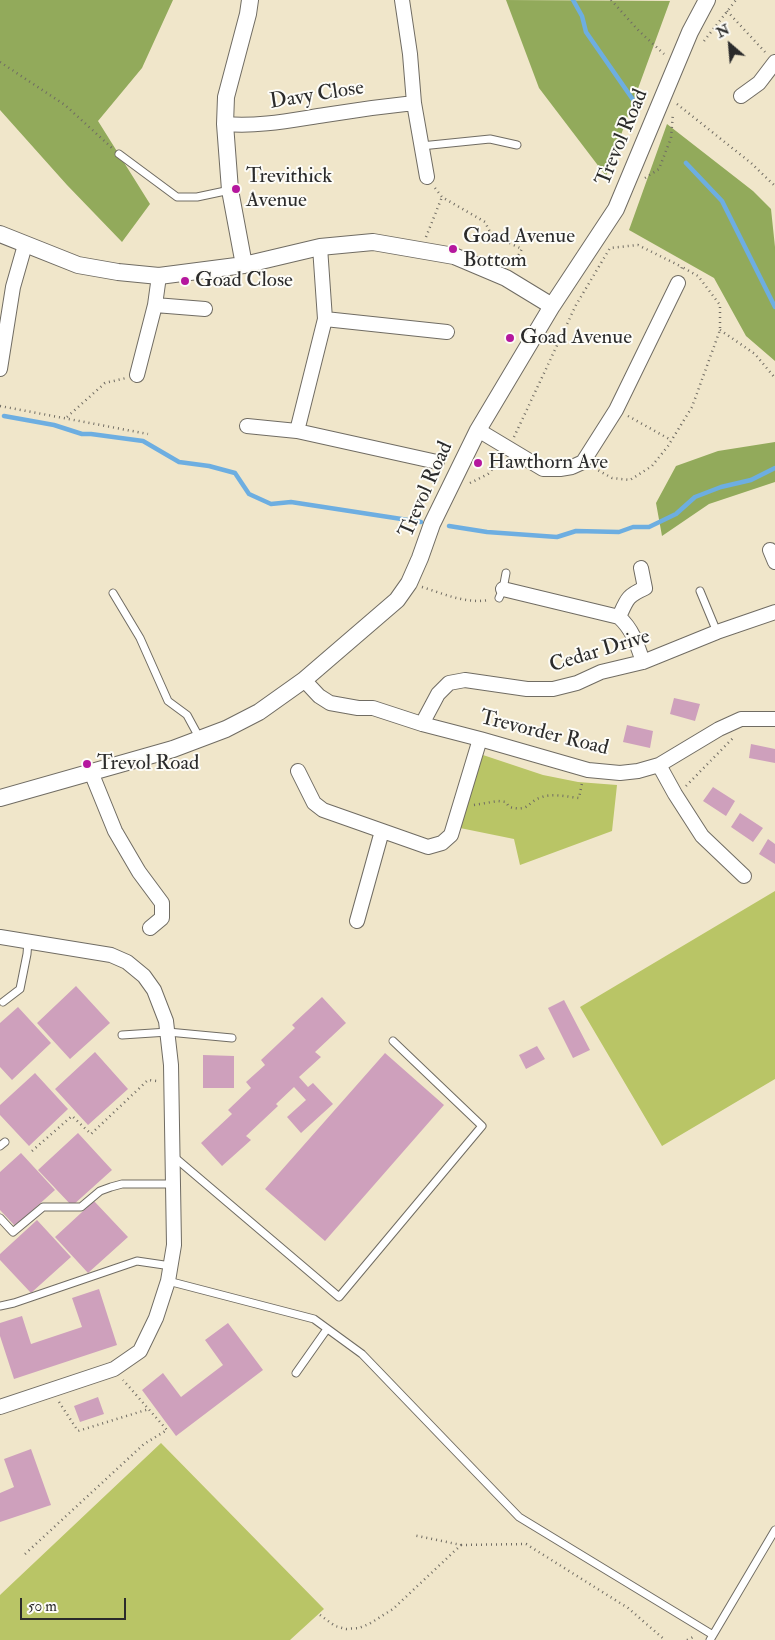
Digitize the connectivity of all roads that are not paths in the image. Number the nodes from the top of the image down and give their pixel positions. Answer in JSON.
{"nodes":[{"id":1,"x":250,"y":0,"type":"edge"},
{"id":2,"x":402,"y":0,"type":"edge"},
{"id":3,"x":707,"y":0,"type":"edge"},
{"id":4,"x":775,"y":62,"type":"edge"},
{"id":5,"x":741,"y":96,"type":"dead end"},
{"id":6,"x":414,"y":103,"type":"junction"},
{"id":7,"x":225,"y":124,"type":"junction"},
{"id":8,"x":517,"y":145,"type":"dead end"},
{"id":9,"x":422,"y":146,"type":"junction"},
{"id":10,"x":119,"y":154,"type":"road end"},
{"id":11,"x":427,"y":177,"type":"dead end"},
{"id":12,"x":230,"y":190,"type":"junction"},
{"id":13,"x":0,"y":234,"type":"edge"},
{"id":14,"x":25,"y":246,"type":"junction"},
{"id":15,"x":320,"y":248,"type":"junction"},
{"id":16,"x":244,"y":265,"type":"junction"},
{"id":17,"x":159,"y":276,"type":"junction"},
{"id":18,"x":678,"y":282,"type":"road end"},
{"id":19,"x":155,"y":305,"type":"junction"},
{"id":20,"x":552,"y":306,"type":"junction"},
{"id":21,"x":205,"y":309,"type":"dead end"},
{"id":22,"x":325,"y":319,"type":"junction"},
{"id":23,"x":447,"y":332,"type":"dead end"},
{"id":24,"x":0,"y":364,"type":"edge"},
{"id":25,"x":137,"y":374,"type":"road end"},
{"id":26,"x":247,"y":426,"type":"dead end"},
{"id":27,"x":478,"y":430,"type":"junction"},
{"id":28,"x":297,"y":431,"type":"junction"},
{"id":29,"x":437,"y":462,"type":"dead end"},
{"id":30,"x":640,"y":568,"type":"dead end"},
{"id":31,"x":506,"y":573,"type":"dead end"},
{"id":32,"x":700,"y":591,"type":"dead end"},
{"id":33,"x":113,"y":593,"type":"dead end"},
{"id":34,"x":501,"y":593,"type":"joint"},
{"id":35,"x":775,"y":612,"type":"edge"},
{"id":36,"x":619,"y":617,"type":"junction"},
{"id":37,"x":717,"y":632,"type":"junction"},
{"id":38,"x":643,"y":662,"type":"junction"},
{"id":39,"x":304,"y":680,"type":"junction"},
{"id":40,"x":775,"y":719,"type":"edge"},
{"id":41,"x":422,"y":724,"type":"junction"},
{"id":42,"x":200,"y":739,"type":"junction"},
{"id":43,"x":480,"y":739,"type":"junction"},
{"id":44,"x":659,"y":765,"type":"junction"},
{"id":45,"x":298,"y":771,"type":"dead end"},
{"id":46,"x":91,"y":772,"type":"junction"},
{"id":47,"x":0,"y":798,"type":"edge"},
{"id":48,"x":382,"y":832,"type":"junction"},
{"id":49,"x":744,"y":876,"type":"dead end"},
{"id":50,"x":357,"y":921,"type":"dead end"},
{"id":51,"x":150,"y":928,"type":"dead end"},
{"id":52,"x":0,"y":937,"type":"edge"},
{"id":53,"x":28,"y":941,"type":"junction"},
{"id":54,"x":3,"y":1002,"type":"dead end"},
{"id":55,"x":168,"y":1032,"type":"junction"},
{"id":56,"x":122,"y":1035,"type":"dead end"},
{"id":57,"x":232,"y":1038,"type":"dead end"},
{"id":58,"x":393,"y":1041,"type":"dead end"},
{"id":59,"x":173,"y":1156,"type":"junction"},
{"id":60,"x":173,"y":1184,"type":"junction"},
{"id":61,"x":0,"y":1218,"type":"edge"},
{"id":62,"x":171,"y":1266,"type":"junction"},
{"id":63,"x":168,"y":1281,"type":"junction"},
{"id":64,"x":0,"y":1306,"type":"edge"},
{"id":65,"x":327,"y":1329,"type":"junction"},
{"id":66,"x":296,"y":1373,"type":"dead end"},
{"id":67,"x":0,"y":1407,"type":"edge"},
{"id":68,"x":775,"y":1530,"type":"edge"},
{"id":69,"x":711,"y":1638,"type":"edge"}],
"edges":[{"from":1,"to":7,"type":"street"},
{"from":2,"to":6,"type":"street"},
{"from":3,"to":20,"type":"street","name":"Trevol Road"},
{"from":4,"to":5,"type":"street"},
{"from":6,"to":7,"type":"street","name":"Davy Close"},
{"from":6,"to":9,"type":"street"},
{"from":7,"to":12,"type":"street"},
{"from":8,"to":9,"type":"lane"},
{"from":9,"to":11,"type":"street"},
{"from":10,"to":12,"type":"lane"},
{"from":12,"to":16,"type":"street"},
{"from":13,"to":14,"type":"street"},
{"from":14,"to":17,"type":"street"},
{"from":14,"to":24,"type":"street"},
{"from":15,"to":16,"type":"street"},
{"from":15,"to":20,"type":"street"},
{"from":15,"to":22,"type":"street"},
{"from":16,"to":17,"type":"street"},
{"from":17,"to":19,"type":"street"},
{"from":18,"to":27,"type":"street"},
{"from":19,"to":21,"type":"street"},
{"from":19,"to":25,"type":"street"},
{"from":20,"to":27,"type":"street","name":"Trevol Road"},
{"from":22,"to":23,"type":"street"},
{"from":22,"to":28,"type":"street"},
{"from":26,"to":28,"type":"street"},
{"from":27,"to":39,"type":"street","name":"Trevol Road"},
{"from":28,"to":29,"type":"street"},
{"from":30,"to":36,"type":"street"},
{"from":31,"to":34,"type":"lane"},
{"from":32,"to":37,"type":"lane"},
{"from":33,"to":42,"type":"lane"},
{"from":34,"to":36,"type":"street"},
{"from":35,"to":37,"type":"street","name":"Cedar Drive"},
{"from":36,"to":38,"type":"street"},
{"from":37,"to":38,"type":"street","name":"Cedar Drive"},
{"from":38,"to":41,"type":"street","name":"Cedar Drive"},
{"from":39,"to":41,"type":"street","name":"Trevorder Road"},
{"from":39,"to":42,"type":"street","name":"Trevol Road"},
{"from":40,"to":44,"type":"street","name":"Trevorder Road"},
{"from":41,"to":43,"type":"street","name":"Trevorder Road"},
{"from":42,"to":46,"type":"street","name":"Trevol Road"},
{"from":43,"to":44,"type":"street","name":"Trevorder Road"},
{"from":43,"to":48,"type":"street"},
{"from":44,"to":49,"type":"street"},
{"from":45,"to":48,"type":"street"},
{"from":46,"to":47,"type":"street","name":"Trevol Road"},
{"from":46,"to":51,"type":"street"},
{"from":48,"to":50,"type":"street"},
{"from":52,"to":53,"type":"street"},
{"from":53,"to":54,"type":"lane"},
{"from":53,"to":55,"type":"street"},
{"from":55,"to":56,"type":"lane"},
{"from":55,"to":57,"type":"lane"},
{"from":55,"to":59,"type":"street"},
{"from":58,"to":59,"type":"lane"},
{"from":59,"to":60,"type":"street"},
{"from":60,"to":61,"type":"lane"},
{"from":60,"to":62,"type":"street"},
{"from":62,"to":63,"type":"street"},
{"from":62,"to":64,"type":"lane"},
{"from":63,"to":65,"type":"lane"},
{"from":63,"to":67,"type":"street"},
{"from":65,"to":66,"type":"lane"},
{"from":65,"to":69,"type":"lane"},
{"from":68,"to":69,"type":"lane"}]}
